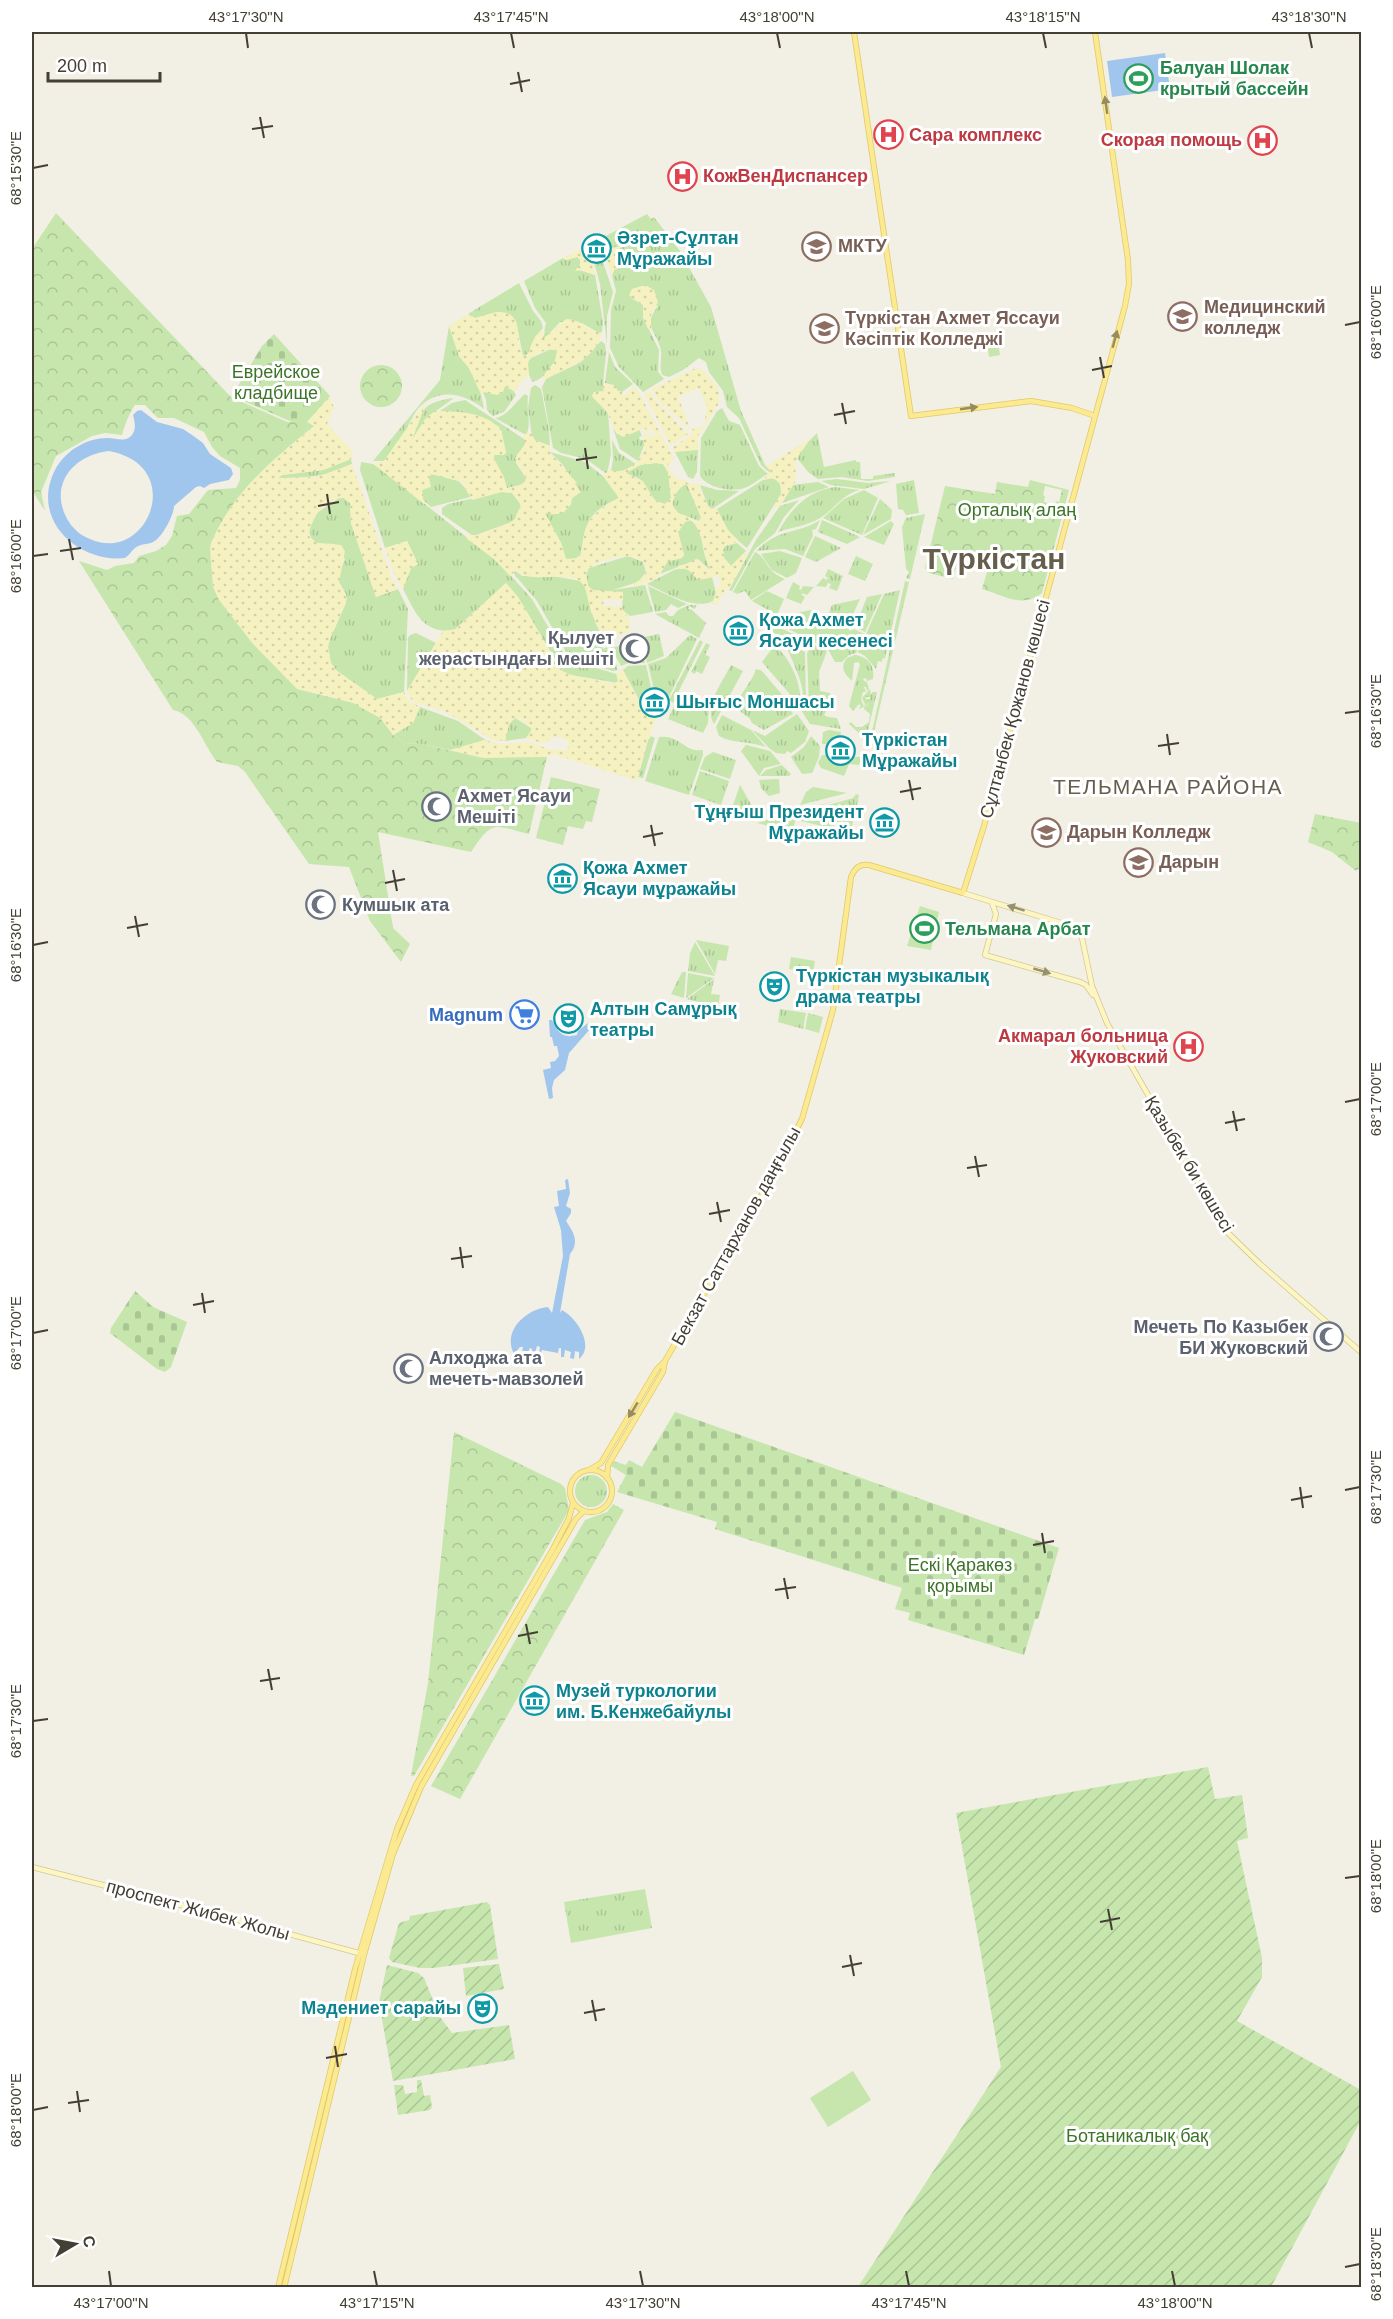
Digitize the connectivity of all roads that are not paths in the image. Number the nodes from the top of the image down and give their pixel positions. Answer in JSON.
{"nodes":[{"id":1,"x":854,"y":32,"type":"edge"},
{"id":2,"x":1095,"y":32,"type":"edge"},
{"id":3,"x":1095,"y":416,"type":"junction"},
{"id":4,"x":963,"y":893,"type":"junction"},
{"id":5,"x":991,"y":902,"type":"junction"},
{"id":6,"x":1090,"y":976,"type":"junction"},
{"id":7,"x":1080,"y":982,"type":"junction"},
{"id":8,"x":1100,"y":1008,"type":"junction"},
{"id":9,"x":1362,"y":1353,"type":"edge"},
{"id":10,"x":665,"y":1361,"type":"junction"},
{"id":11,"x":589,"y":1470,"type":"junction"},
{"id":12,"x":607,"y":1478,"type":"junction"},
{"id":13,"x":573,"y":1503,"type":"junction"},
{"id":14,"x":584,"y":1511,"type":"junction"},
{"id":15,"x":32,"y":1868,"type":"edge"},
{"id":16,"x":362,"y":1954,"type":"junction"},
{"id":17,"x":278,"y":2288,"type":"edge"},
{"id":18,"x":284,"y":2288,"type":"edge"}],
"edges":[{"from":1,"to":3,"type":"main road","one_way":true},
{"from":3,"to":2,"type":"main road","name":"Сұлтанбек Қожанов көшесі","one_way":true},
{"from":3,"to":4,"type":"main road","name":"Сұлтанбек Қожанов көшесі"},
{"from":4,"to":5,"type":"main road"},
{"from":4,"to":10,"type":"main road","name":"Бекзат Саттарханов даңғылы"},
{"from":6,"to":5,"type":"main road","name":"Қазыбек би көшесі","one_way":true},
{"from":5,"to":7,"type":"main road","one_way":true},
{"from":6,"to":7,"type":"main road"},
{"from":6,"to":8,"type":"main road","name":"Қазыбек би көшесі"},
{"from":7,"to":8,"type":"main road"},
{"from":8,"to":9,"type":"main road","name":"Қазыбек би көшесі"},
{"from":10,"to":11,"type":"main road","name":"Бекзат Саттарханов даңғылы","one_way":true},
{"from":10,"to":12,"type":"main road","name":"Бекзат Саттарханов даңғылы"},
{"from":11,"to":12,"type":"main road"},
{"from":11,"to":13,"type":"main road"},
{"from":12,"to":14,"type":"main road"},
{"from":13,"to":14,"type":"main road"},
{"from":13,"to":16,"type":"main road"},
{"from":14,"to":16,"type":"main road"},
{"from":15,"to":16,"type":"main road","name":"проспект Жибек Жолы"},
{"from":16,"to":17,"type":"main road"},
{"from":16,"to":18,"type":"main road"}]}
